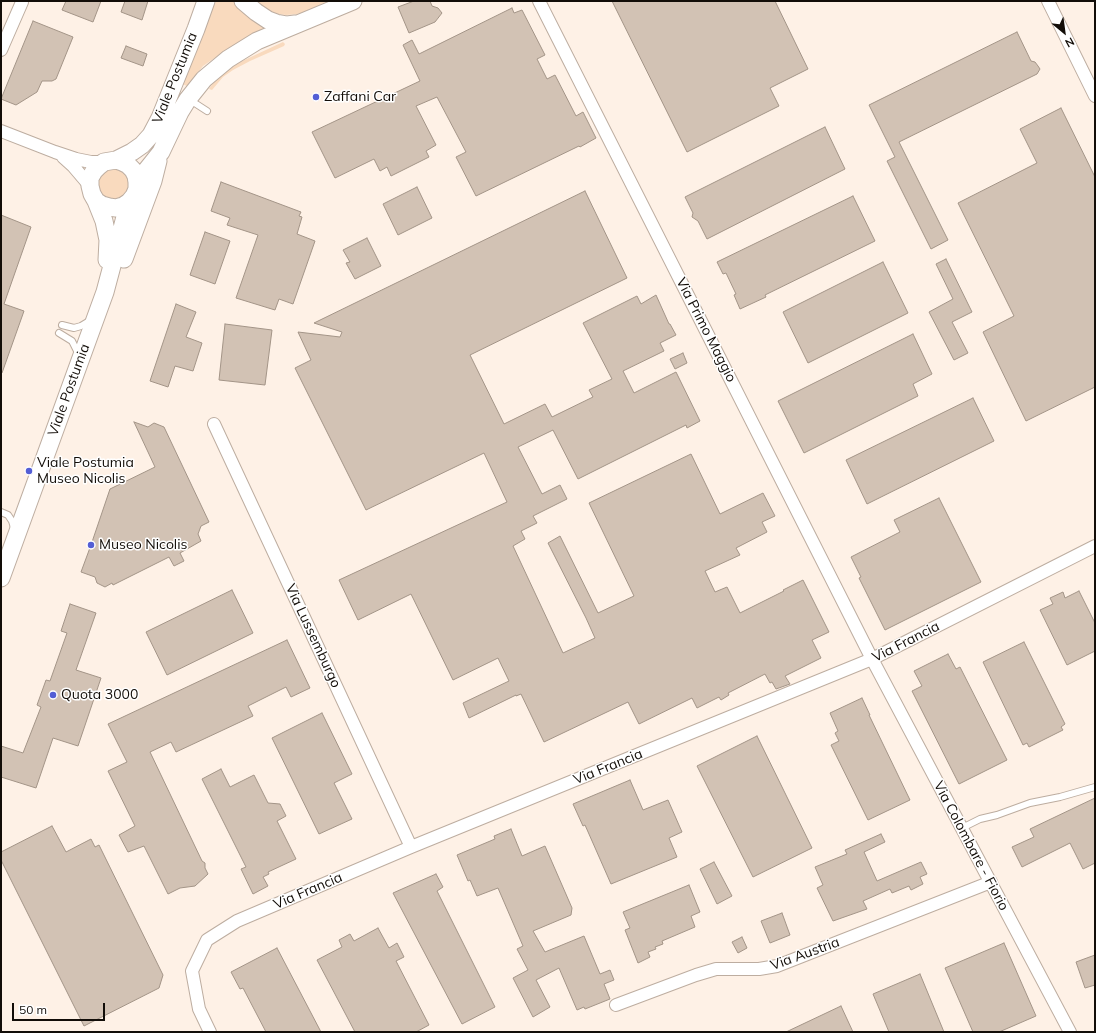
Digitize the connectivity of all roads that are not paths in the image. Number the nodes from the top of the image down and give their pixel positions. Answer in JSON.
{"nodes":[{"id":1,"x":206,"y":1,"type":"edge"},
{"id":2,"x":244,"y":1,"type":"edge"},
{"id":3,"x":353,"y":1,"type":"edge"},
{"id":4,"x":539,"y":1,"type":"edge"},
{"id":5,"x":1048,"y":1,"type":"edge"},
{"id":6,"x":22,"y":2,"type":"dead end"},
{"id":7,"x":300,"y":24,"type":"junction"},
{"id":8,"x":1,"y":50,"type":"edge"},
{"id":9,"x":1095,"y":96,"type":"edge"},
{"id":10,"x":188,"y":99,"type":"junction"},
{"id":11,"x":207,"y":111,"type":"dead end"},
{"id":12,"x":1,"y":131,"type":"edge"},
{"id":13,"x":55,"y":152,"type":"junction"},
{"id":14,"x":161,"y":152,"type":"junction"},
{"id":15,"x":110,"y":161,"type":"junction"},
{"id":16,"x":137,"y":182,"type":"junction"},
{"id":17,"x":93,"y":194,"type":"junction"},
{"id":18,"x":129,"y":202,"type":"junction"},
{"id":19,"x":106,"y":292,"type":"junction"},
{"id":20,"x":97,"y":316,"type":"junction"},
{"id":21,"x":62,"y":325,"type":"dead end"},
{"id":22,"x":59,"y":333,"type":"dead end"},
{"id":23,"x":81,"y":358,"type":"junction"},
{"id":24,"x":214,"y":424,"type":"dead end"},
{"id":25,"x":1,"y":512,"type":"edge"},
{"id":26,"x":14,"y":542,"type":"junction"},
{"id":27,"x":1095,"y":546,"type":"edge"},
{"id":28,"x":1,"y":578,"type":"edge"},
{"id":29,"x":872,"y":659,"type":"junction"},
{"id":30,"x":1095,"y":787,"type":"edge"},
{"id":31,"x":962,"y":828,"type":"junction"},
{"id":32,"x":412,"y":847,"type":"junction"},
{"id":33,"x":991,"y":882,"type":"junction"},
{"id":34,"x":616,"y":1005,"type":"dead end"},
{"id":35,"x":210,"y":1032,"type":"edge"},
{"id":36,"x":1070,"y":1032,"type":"edge"}],
"edges":[{"from":1,"to":15,"type":"main road","name":"Viale Postumia"},
{"from":2,"to":7,"type":"main road"},
{"from":3,"to":7,"type":"main road"},
{"from":4,"to":29,"type":"street","name":"Via Primo Maggio"},
{"from":5,"to":9,"type":"street"},
{"from":6,"to":8,"type":"street"},
{"from":7,"to":10,"type":"main road"},
{"from":10,"to":11,"type":"lane"},
{"from":10,"to":14,"type":"main road"},
{"from":12,"to":13,"type":"street"},
{"from":13,"to":15,"type":"street"},
{"from":13,"to":17,"type":"street"},
{"from":14,"to":16,"type":"main road","name":"Viale Postumia"},
{"from":14,"to":19,"type":"main road","name":"Viale Postumia"},
{"from":15,"to":16,"type":"main road"},
{"from":15,"to":17,"type":"main road","name":"Viale Postumia"},
{"from":16,"to":18,"type":"main road","name":"Viale Postumia"},
{"from":17,"to":18,"type":"main road"},
{"from":17,"to":19,"type":"main road","name":"Viale Postumia"},
{"from":18,"to":19,"type":"main road","name":"Viale Postumia"},
{"from":19,"to":20,"type":"main road","name":"Viale Postumia"},
{"from":20,"to":21,"type":"lane"},
{"from":20,"to":23,"type":"main road","name":"Viale Postumia"},
{"from":22,"to":23,"type":"lane"},
{"from":23,"to":26,"type":"main road","name":"Viale Postumia"},
{"from":24,"to":32,"type":"street","name":"Via Lussemburgo"},
{"from":25,"to":26,"type":"lane"},
{"from":26,"to":28,"type":"main road","name":"Viale Postumia"},
{"from":27,"to":29,"type":"street","name":"Via Francia"},
{"from":29,"to":31,"type":"street","name":"Via Colombare - Fiorio"},
{"from":29,"to":32,"type":"street","name":"Via Francia"},
{"from":30,"to":31,"type":"lane"},
{"from":31,"to":33,"type":"street","name":"Via Colombare - Fiorio"},
{"from":32,"to":35,"type":"street","name":"Via Francia"},
{"from":33,"to":34,"type":"street","name":"Via Austria"},
{"from":33,"to":36,"type":"street","name":"Via Colombare - Fiorio"}]}
